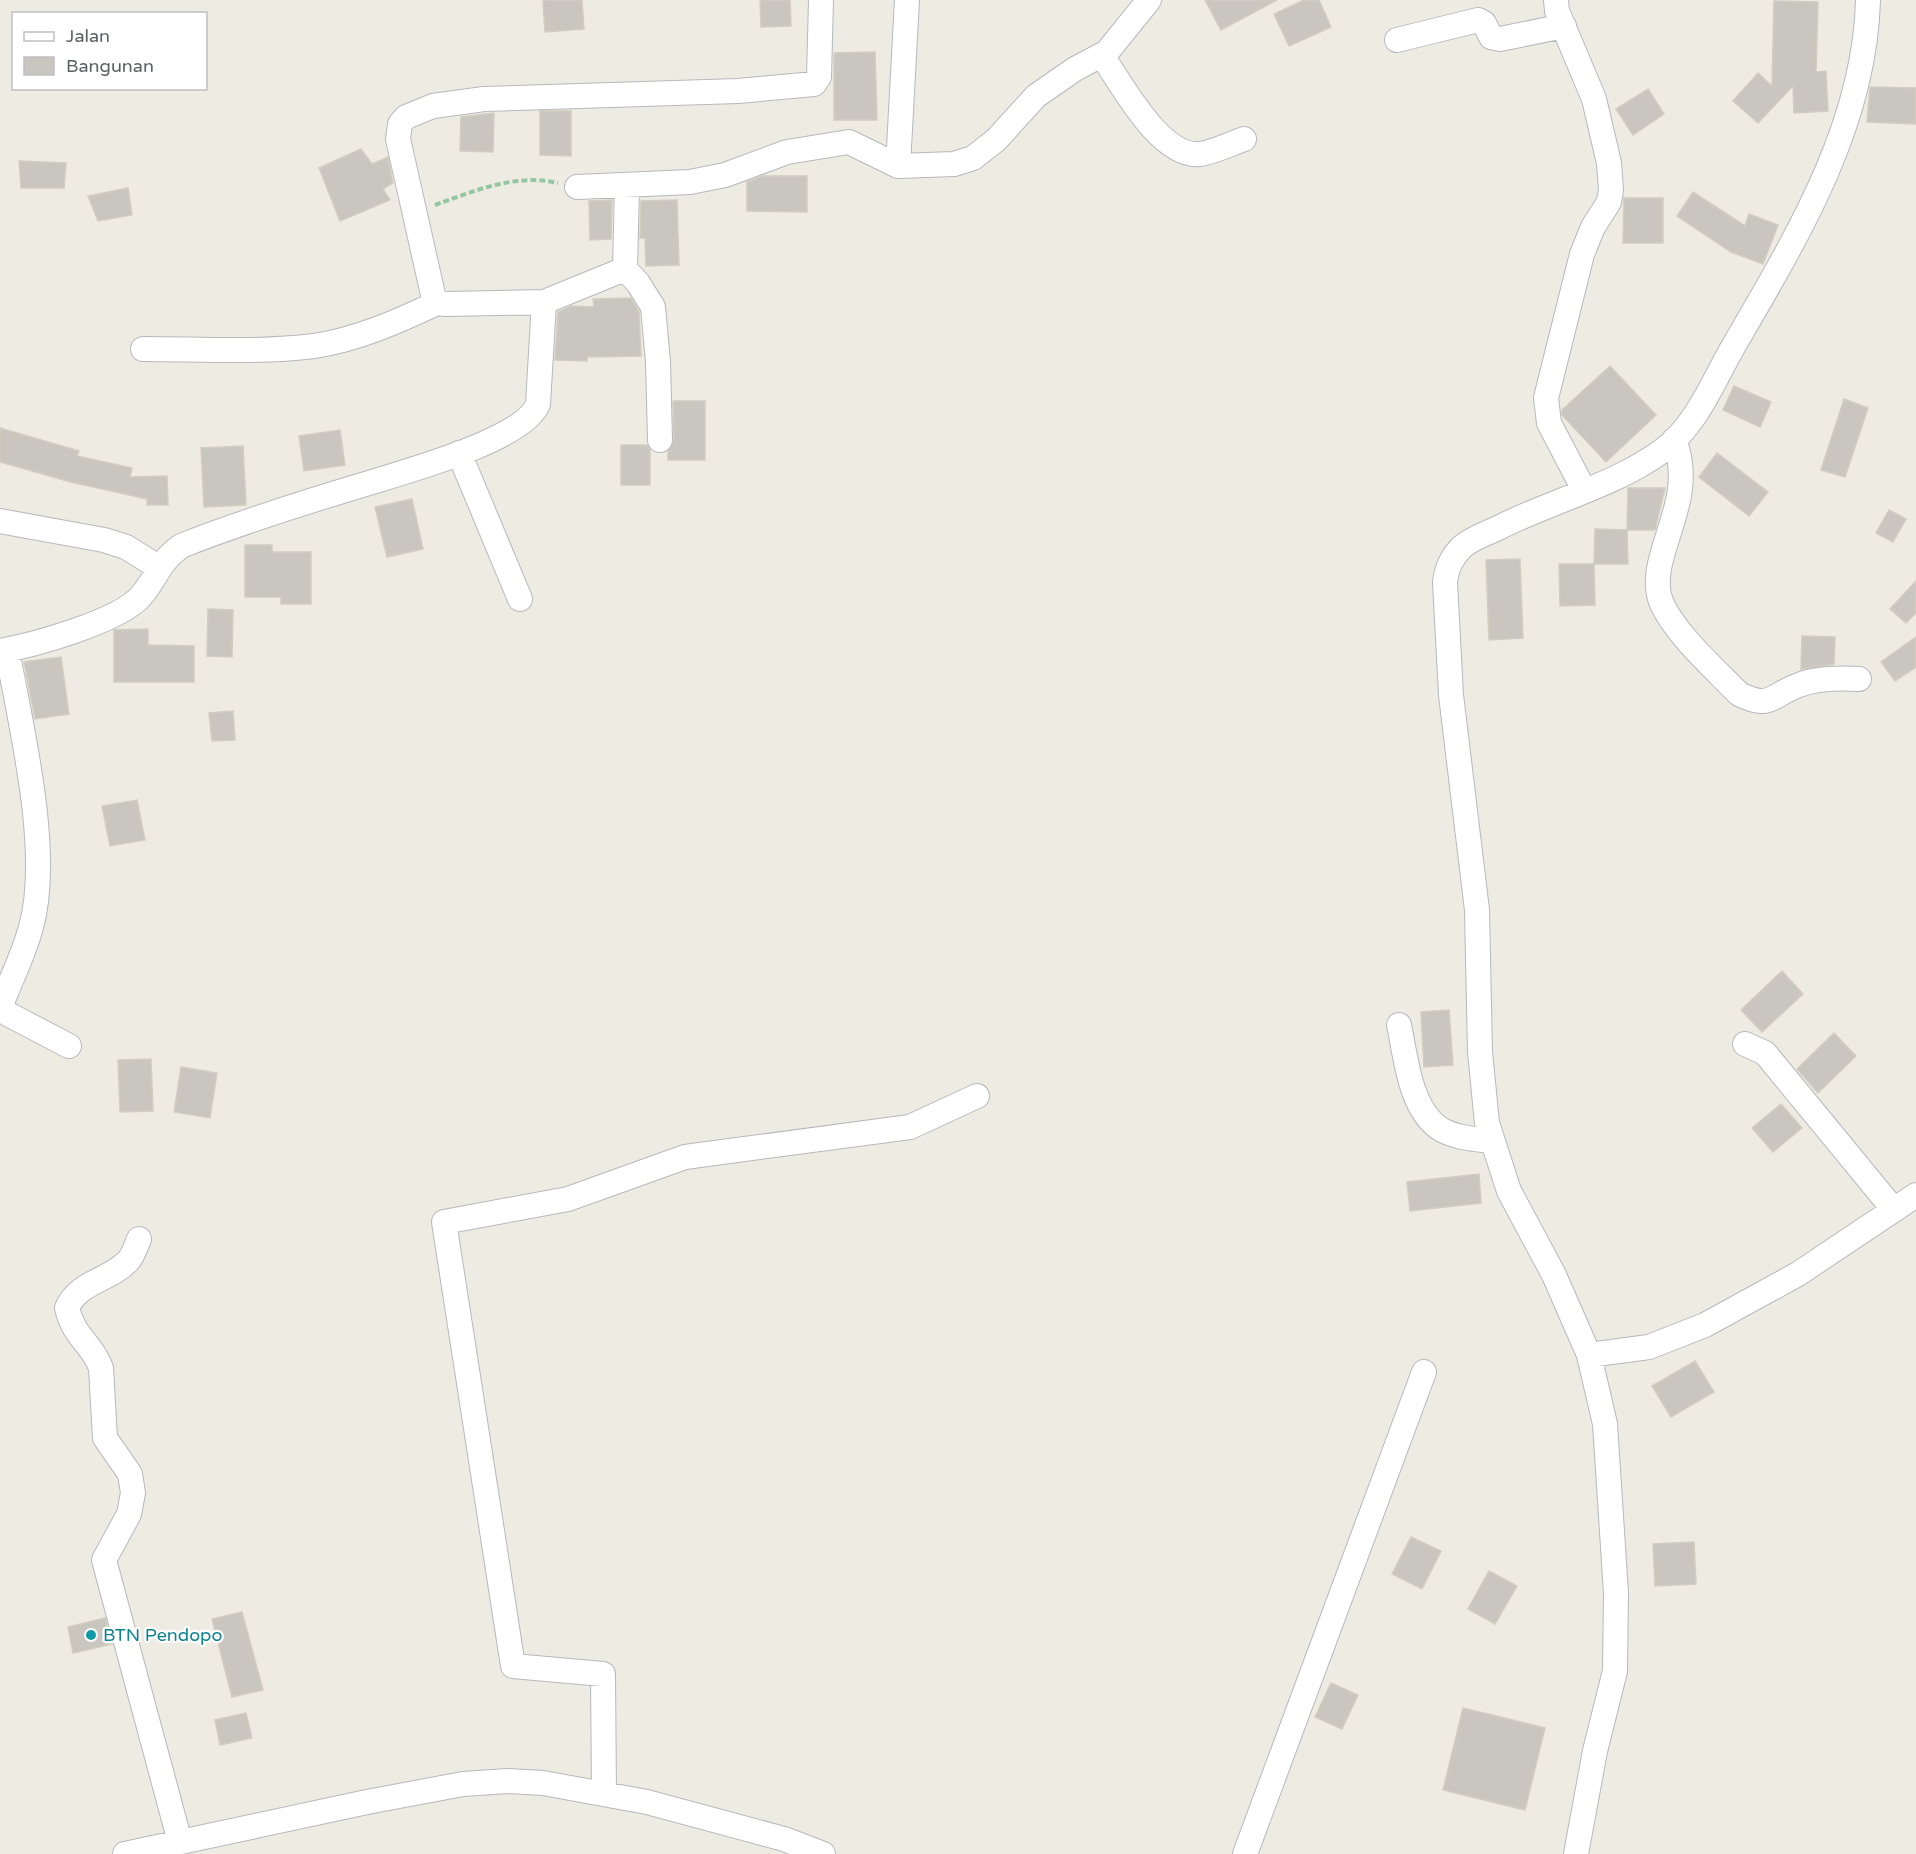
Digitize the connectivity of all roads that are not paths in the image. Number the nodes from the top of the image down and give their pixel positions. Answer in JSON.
{"nodes":[{"id":1,"x":821,"y":0,"type":"edge"},
{"id":2,"x":907,"y":0,"type":"edge"},
{"id":3,"x":1149,"y":0,"type":"edge"},
{"id":4,"x":1556,"y":0,"type":"edge"},
{"id":5,"x":1868,"y":0,"type":"edge"},
{"id":6,"x":1564,"y":26,"type":"junction"},
{"id":7,"x":1397,"y":40,"type":"dead end"},
{"id":8,"x":1102,"y":56,"type":"junction"},
{"id":9,"x":1244,"y":140,"type":"dead end"},
{"id":10,"x":897,"y":166,"type":"junction"},
{"id":11,"x":627,"y":186,"type":"junction"},
{"id":12,"x":577,"y":187,"type":"road end"},
{"id":13,"x":625,"y":269,"type":"junction"},
{"id":14,"x":544,"y":302,"type":"junction"},
{"id":15,"x":437,"y":303,"type":"junction"},
{"id":16,"x":143,"y":349,"type":"dead end"},
{"id":17,"x":660,"y":440,"type":"dead end"},
{"id":18,"x":1674,"y":440,"type":"junction"},
{"id":19,"x":459,"y":453,"type":"junction"},
{"id":20,"x":1584,"y":490,"type":"junction"},
{"id":21,"x":0,"y":521,"type":"edge"},
{"id":22,"x":158,"y":567,"type":"junction"},
{"id":23,"x":520,"y":598,"type":"dead end"},
{"id":24,"x":3,"y":650,"type":"edge"},
{"id":25,"x":1859,"y":679,"type":"dead end"},
{"id":26,"x":1,"y":1005,"type":"edge"},
{"id":27,"x":1399,"y":1025,"type":"dead end"},
{"id":28,"x":1745,"y":1044,"type":"dead end"},
{"id":29,"x":69,"y":1046,"type":"dead end"},
{"id":30,"x":977,"y":1096,"type":"dead end"},
{"id":31,"x":1492,"y":1142,"type":"junction"},
{"id":32,"x":1916,"y":1195,"type":"edge"},
{"id":33,"x":1894,"y":1210,"type":"junction"},
{"id":34,"x":139,"y":1239,"type":"dead end"},
{"id":35,"x":1589,"y":1355,"type":"junction"},
{"id":36,"x":1424,"y":1372,"type":"dead end"},
{"id":37,"x":604,"y":1794,"type":"junction"},
{"id":38,"x":180,"y":1842,"type":"junction"},
{"id":39,"x":124,"y":1854,"type":"edge"},
{"id":40,"x":823,"y":1854,"type":"edge"},
{"id":41,"x":1245,"y":1854,"type":"edge"},
{"id":42,"x":1576,"y":1854,"type":"edge"}],
"edges":[{"from":1,"to":15,"type":"street"},
{"from":2,"to":10,"type":"street"},
{"from":3,"to":8,"type":"street"},
{"from":4,"to":6,"type":"street"},
{"from":5,"to":18,"type":"street"},
{"from":6,"to":7,"type":"street"},
{"from":6,"to":20,"type":"street"},
{"from":8,"to":9,"type":"street"},
{"from":8,"to":10,"type":"street"},
{"from":10,"to":11,"type":"street"},
{"from":11,"to":12,"type":"street"},
{"from":11,"to":13,"type":"street"},
{"from":13,"to":14,"type":"street"},
{"from":13,"to":17,"type":"street"},
{"from":14,"to":15,"type":"street"},
{"from":14,"to":19,"type":"street"},
{"from":15,"to":16,"type":"street"},
{"from":18,"to":20,"type":"street"},
{"from":18,"to":25,"type":"street"},
{"from":19,"to":22,"type":"street"},
{"from":19,"to":23,"type":"street"},
{"from":20,"to":31,"type":"street"},
{"from":21,"to":22,"type":"street"},
{"from":22,"to":24,"type":"street"},
{"from":24,"to":26,"type":"street"},
{"from":26,"to":29,"type":"street"},
{"from":27,"to":31,"type":"street"},
{"from":28,"to":33,"type":"street"},
{"from":30,"to":37,"type":"street"},
{"from":31,"to":35,"type":"street"},
{"from":32,"to":33,"type":"street"},
{"from":33,"to":35,"type":"street"},
{"from":34,"to":38,"type":"street"},
{"from":35,"to":42,"type":"street"},
{"from":36,"to":41,"type":"street"},
{"from":37,"to":38,"type":"street"},
{"from":37,"to":40,"type":"street"},
{"from":38,"to":39,"type":"street"}]}
